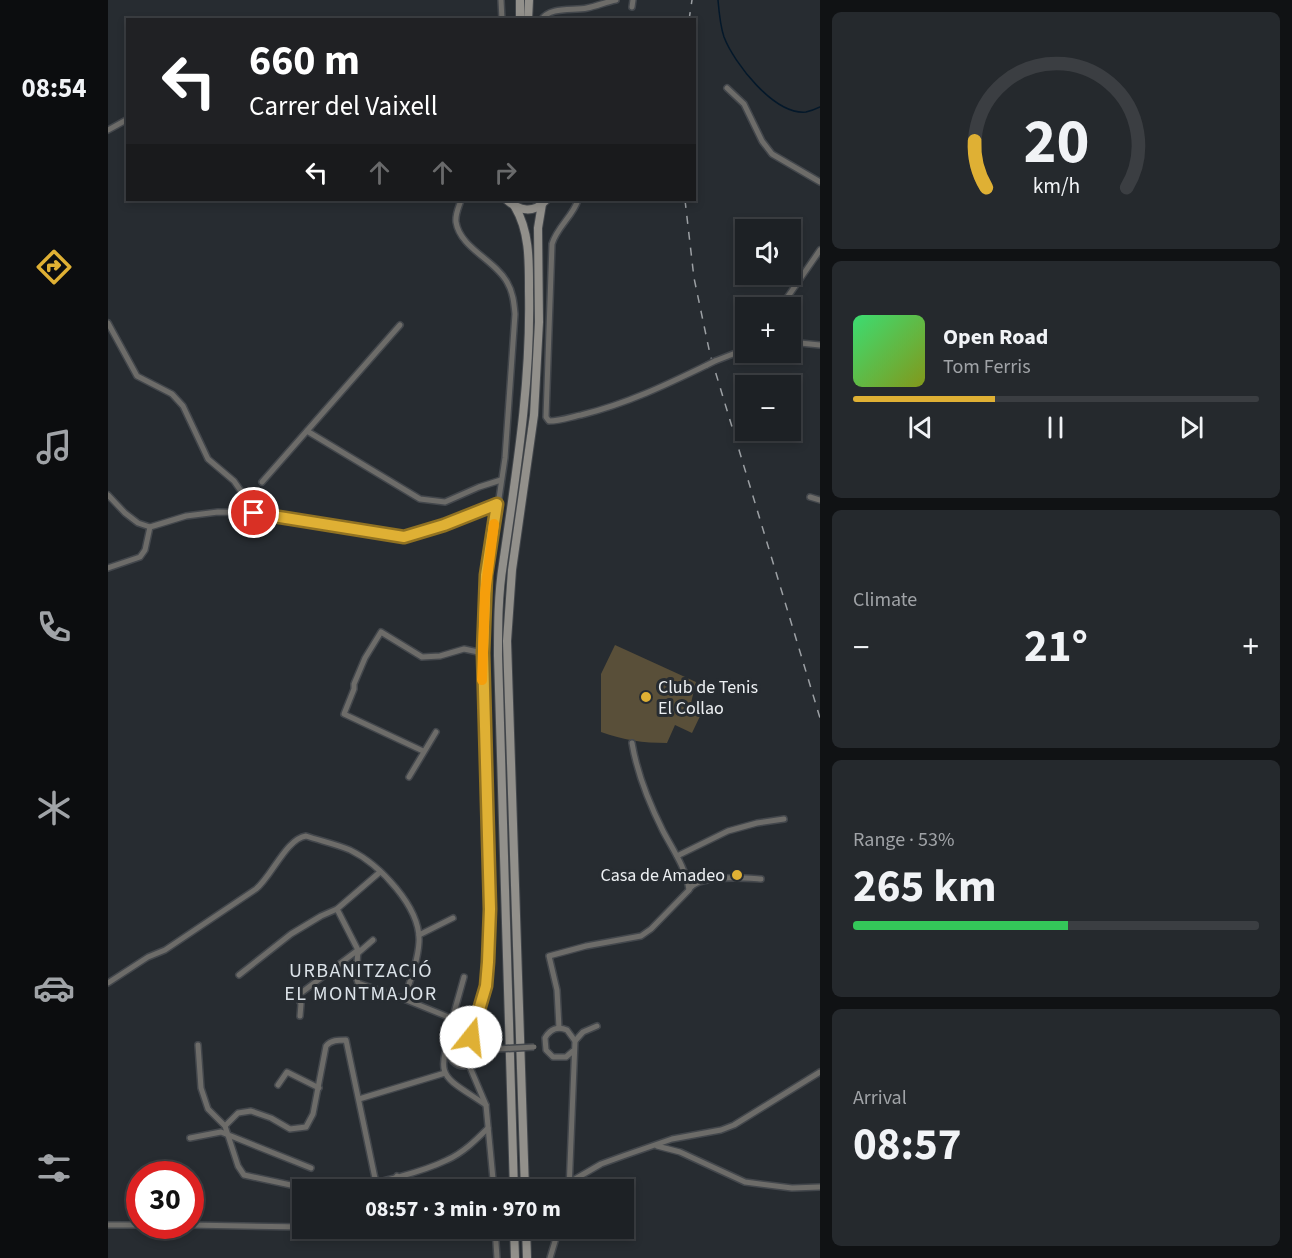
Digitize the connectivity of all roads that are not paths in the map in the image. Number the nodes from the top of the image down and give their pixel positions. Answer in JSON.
{"nodes":[{"id":1,"x":501,"y":0,"type":"edge"},
{"id":2,"x":520,"y":0,"type":"edge"},
{"id":3,"x":529,"y":0,"type":"edge"},
{"id":4,"x":616,"y":0,"type":"edge"},
{"id":5,"x":502,"y":18,"type":"edge"},
{"id":6,"x":520,"y":18,"type":"edge"},
{"id":7,"x":528,"y":18,"type":"edge"},
{"id":8,"x":542,"y":18,"type":"edge"},
{"id":9,"x":727,"y":88,"type":"dead end"},
{"id":10,"x":126,"y":120,"type":"edge"},
{"id":11,"x":108,"y":130,"type":"edge"},
{"id":12,"x":819,"y":182,"type":"edge"},
{"id":13,"x":461,"y":201,"type":"edge"},
{"id":14,"x":508,"y":201,"type":"edge"},
{"id":15,"x":578,"y":201,"type":"edge"},
{"id":16,"x":544,"y":202,"type":"edge"},
{"id":17,"x":515,"y":207,"type":"junction"},
{"id":18,"x":819,"y":249,"type":"edge"},
{"id":19,"x":787,"y":297,"type":"edge"},
{"id":20,"x":108,"y":323,"type":"edge"},
{"id":21,"x":400,"y":326,"type":"dead end"},
{"id":22,"x":801,"y":343,"type":"edge"},
{"id":23,"x":819,"y":345,"type":"edge"},
{"id":24,"x":735,"y":353,"type":"edge"},
{"id":25,"x":307,"y":431,"type":"junction"},
{"id":26,"x":501,"y":480,"type":"junction"},
{"id":27,"x":262,"y":482,"type":"dead end"},
{"id":28,"x":108,"y":495,"type":"edge"},
{"id":29,"x":810,"y":497,"type":"dead end"},
{"id":30,"x":819,"y":500,"type":"edge"},
{"id":31,"x":497,"y":504,"type":"junction"},
{"id":32,"x":244,"y":514,"type":"junction"},
{"id":33,"x":150,"y":527,"type":"junction"},
{"id":34,"x":108,"y":568,"type":"edge"},
{"id":35,"x":483,"y":653,"type":"junction"},
{"id":36,"x":436,"y":732,"type":"dead end"},
{"id":37,"x":632,"y":743,"type":"dead end"},
{"id":38,"x":423,"y":751,"type":"junction"},
{"id":39,"x":409,"y":777,"type":"dead end"},
{"id":40,"x":784,"y":819,"type":"dead end"},
{"id":41,"x":677,"y":856,"type":"junction"},
{"id":42,"x":380,"y":872,"type":"junction"},
{"id":43,"x":761,"y":879,"type":"dead end"},
{"id":44,"x":689,"y":890,"type":"junction"},
{"id":45,"x":337,"y":909,"type":"junction"},
{"id":46,"x":453,"y":918,"type":"dead end"},
{"id":47,"x":419,"y":935,"type":"junction"},
{"id":48,"x":373,"y":940,"type":"dead end"},
{"id":49,"x":358,"y":952,"type":"junction"},
{"id":50,"x":239,"y":975,"type":"dead end"},
{"id":51,"x":464,"y":977,"type":"dead end"},
{"id":52,"x":108,"y":983,"type":"edge"},
{"id":53,"x":404,"y":999,"type":"junction"},
{"id":54,"x":300,"y":1016,"type":"dead end"},
{"id":55,"x":452,"y":1020,"type":"junction"},
{"id":56,"x":597,"y":1026,"type":"dead end"},
{"id":57,"x":473,"y":1027,"type":"junction"},
{"id":58,"x":559,"y":1028,"type":"junction"},
{"id":59,"x":471,"y":1037,"type":"junction"},
{"id":60,"x":575,"y":1041,"type":"junction"},
{"id":61,"x":198,"y":1045,"type":"dead end"},
{"id":62,"x":544,"y":1047,"type":"junction"},
{"id":63,"x":479,"y":1050,"type":"junction"},
{"id":64,"x":573,"y":1051,"type":"junction"},
{"id":65,"x":469,"y":1065,"type":"junction"},
{"id":66,"x":819,"y":1072,"type":"edge"},
{"id":67,"x":445,"y":1073,"type":"junction"},
{"id":68,"x":278,"y":1085,"type":"dead end"},
{"id":69,"x":319,"y":1088,"type":"junction"},
{"id":70,"x":359,"y":1099,"type":"junction"},
{"id":71,"x":486,"y":1105,"type":"junction"},
{"id":72,"x":225,"y":1126,"type":"junction"},
{"id":73,"x":488,"y":1128,"type":"junction"},
{"id":74,"x":229,"y":1135,"type":"junction"},
{"id":75,"x":190,"y":1138,"type":"dead end"},
{"id":76,"x":655,"y":1146,"type":"junction"},
{"id":77,"x":311,"y":1168,"type":"dead end"},
{"id":78,"x":398,"y":1176,"type":"junction"},
{"id":79,"x":375,"y":1179,"type":"edge"},
{"id":80,"x":389,"y":1179,"type":"edge"},
{"id":81,"x":396,"y":1179,"type":"edge"},
{"id":82,"x":493,"y":1179,"type":"edge"},
{"id":83,"x":514,"y":1179,"type":"edge"},
{"id":84,"x":525,"y":1179,"type":"edge"},
{"id":85,"x":570,"y":1179,"type":"edge"},
{"id":86,"x":575,"y":1179,"type":"edge"},
{"id":87,"x":292,"y":1185,"type":"edge"},
{"id":88,"x":819,"y":1186,"type":"edge"},
{"id":89,"x":108,"y":1225,"type":"edge"},
{"id":90,"x":126,"y":1225,"type":"edge"},
{"id":91,"x":204,"y":1225,"type":"edge"},
{"id":92,"x":292,"y":1227,"type":"edge"},
{"id":93,"x":496,"y":1239,"type":"edge"},
{"id":94,"x":514,"y":1239,"type":"edge"},
{"id":95,"x":526,"y":1239,"type":"edge"},
{"id":96,"x":556,"y":1239,"type":"edge"},
{"id":97,"x":497,"y":1258,"type":"edge"},
{"id":98,"x":515,"y":1258,"type":"edge"},
{"id":99,"x":527,"y":1258,"type":"edge"},
{"id":100,"x":550,"y":1258,"type":"edge"}],
"edges":[{"from":1,"to":5,"type":"street"},
{"from":2,"to":6,"type":"main road"},
{"from":3,"to":7,"type":"main road"},
{"from":4,"to":8,"type":"street"},
{"from":9,"to":12,"type":"street"},
{"from":10,"to":11,"type":"street"},
{"from":13,"to":26,"type":"street"},
{"from":14,"to":17,"type":"main road"},
{"from":15,"to":24,"type":"street","bridge":true},
{"from":16,"to":17,"type":"main road"},
{"from":16,"to":84,"type":"main road"},
{"from":17,"to":83,"type":"main road"},
{"from":18,"to":19,"type":"street"},
{"from":20,"to":32,"type":"street"},
{"from":21,"to":25,"type":"street"},
{"from":22,"to":23,"type":"street"},
{"from":25,"to":26,"type":"street"},
{"from":25,"to":27,"type":"street"},
{"from":26,"to":31,"type":"street"},
{"from":28,"to":33,"type":"street"},
{"from":29,"to":30,"type":"street"},
{"from":31,"to":32,"type":"street"},
{"from":31,"to":35,"type":"street"},
{"from":32,"to":33,"type":"street"},
{"from":33,"to":34,"type":"street"},
{"from":35,"to":38,"type":"street"},
{"from":35,"to":57,"type":"street"},
{"from":36,"to":38,"type":"street"},
{"from":37,"to":41,"type":"street"},
{"from":38,"to":39,"type":"street"},
{"from":40,"to":41,"type":"street"},
{"from":41,"to":44,"type":"street"},
{"from":42,"to":45,"type":"street"},
{"from":42,"to":47,"type":"street"},
{"from":42,"to":52,"type":"street"},
{"from":43,"to":44,"type":"street"},
{"from":44,"to":58,"type":"street"},
{"from":45,"to":49,"type":"street"},
{"from":45,"to":50,"type":"street"},
{"from":46,"to":47,"type":"street"},
{"from":47,"to":53,"type":"street"},
{"from":48,"to":49,"type":"street"},
{"from":49,"to":53,"type":"street"},
{"from":49,"to":54,"type":"street"},
{"from":51,"to":55,"type":"street"},
{"from":53,"to":55,"type":"street"},
{"from":55,"to":57,"type":"street"},
{"from":55,"to":67,"type":"street"},
{"from":56,"to":60,"type":"street"},
{"from":57,"to":59,"type":"street"},
{"from":58,"to":60,"type":"street"},
{"from":58,"to":62,"type":"street"},
{"from":59,"to":63,"type":"street"},
{"from":59,"to":65,"type":"street"},
{"from":60,"to":64,"type":"street"},
{"from":61,"to":72,"type":"street"},
{"from":62,"to":63,"type":"street","bridge":true},
{"from":62,"to":64,"type":"street"},
{"from":63,"to":65,"type":"street"},
{"from":64,"to":85,"type":"street"},
{"from":65,"to":71,"type":"street"},
{"from":66,"to":76,"type":"street"},
{"from":67,"to":70,"type":"street"},
{"from":67,"to":71,"type":"street"},
{"from":68,"to":69,"type":"street"},
{"from":69,"to":70,"type":"street"},
{"from":69,"to":72,"type":"street"},
{"from":70,"to":79,"type":"street"},
{"from":71,"to":73,"type":"street"},
{"from":72,"to":74,"type":"street"},
{"from":73,"to":78,"type":"street"},
{"from":73,"to":82,"type":"street"},
{"from":74,"to":75,"type":"street"},
{"from":74,"to":77,"type":"street"},
{"from":74,"to":87,"type":"street"},
{"from":76,"to":86,"type":"street"},
{"from":76,"to":88,"type":"street"},
{"from":78,"to":80,"type":"street"},
{"from":78,"to":81,"type":"street"},
{"from":89,"to":90,"type":"street"},
{"from":91,"to":92,"type":"street"},
{"from":93,"to":97,"type":"street"},
{"from":94,"to":98,"type":"main road"},
{"from":95,"to":99,"type":"main road"},
{"from":96,"to":100,"type":"street"}]}
